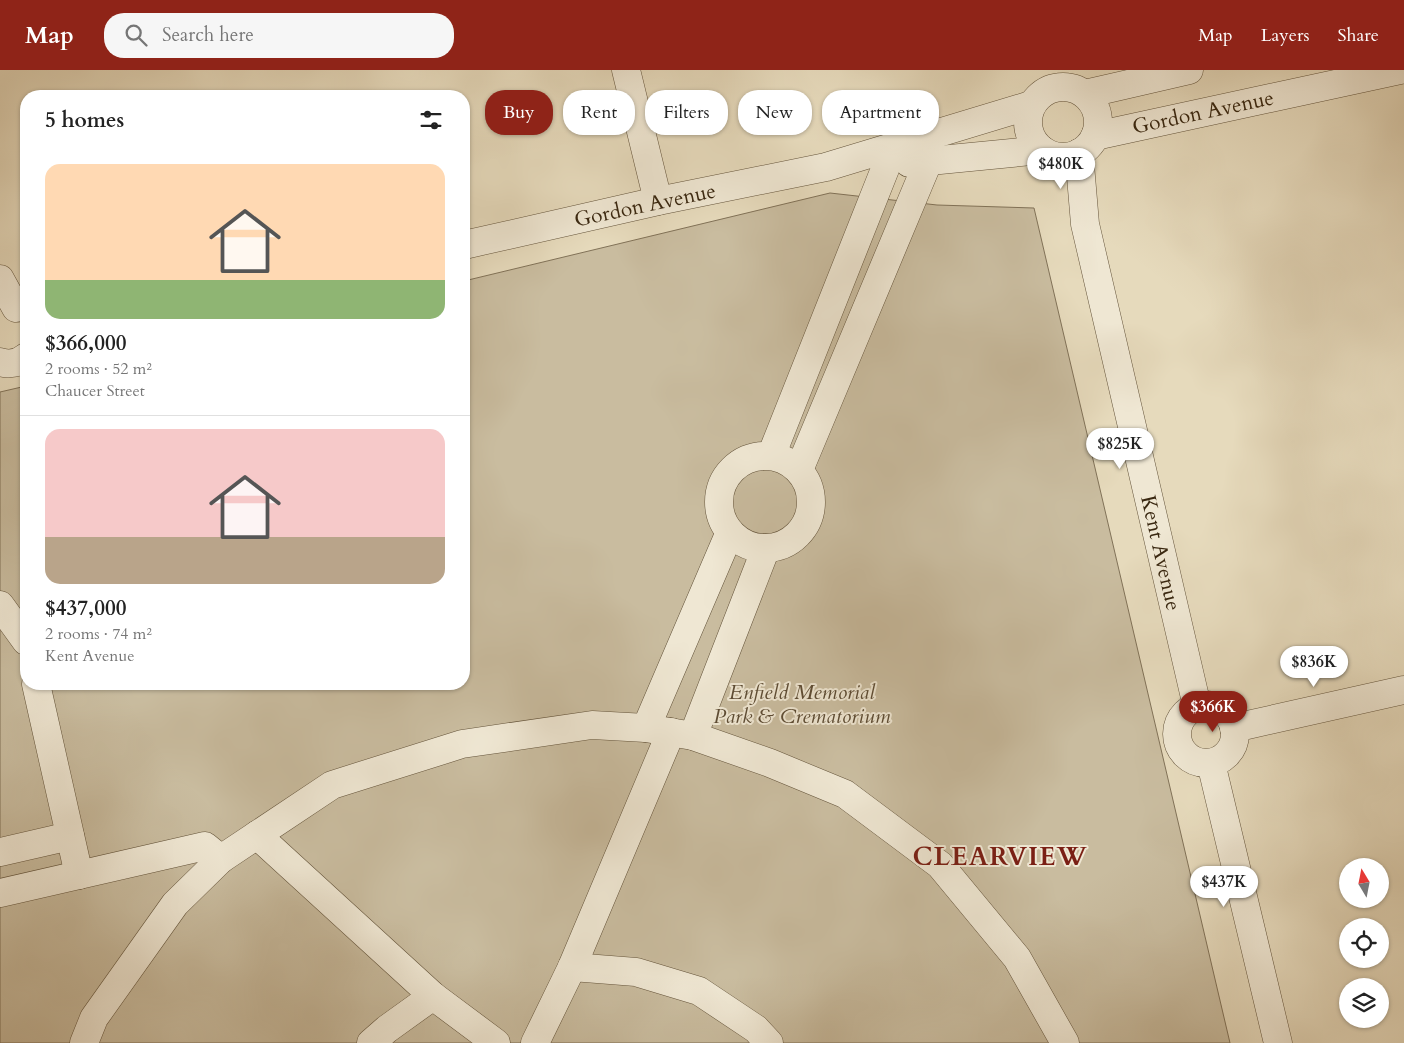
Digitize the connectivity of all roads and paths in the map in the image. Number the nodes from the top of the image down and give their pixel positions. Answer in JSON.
{"nodes":[{"id":1,"x":626,"y":70,"type":"edge"},
{"id":2,"x":1189,"y":70,"type":"edge"},
{"id":3,"x":1400,"y":70,"type":"edge"},
{"id":4,"x":1058,"y":86,"type":"edge"},
{"id":5,"x":1068,"y":149,"type":"junction"},
{"id":6,"x":928,"y":162,"type":"junction"},
{"id":7,"x":887,"y":164,"type":"junction"},
{"id":8,"x":826,"y":167,"type":"junction"},
{"id":9,"x":658,"y":201,"type":"junction"},
{"id":10,"x":470,"y":244,"type":"edge"},
{"id":11,"x":0,"y":279,"type":"edge"},
{"id":12,"x":14,"y":310,"type":"edge"},
{"id":13,"x":20,"y":361,"type":"edge"},
{"id":14,"x":0,"y":362,"type":"edge"},
{"id":15,"x":771,"y":456,"type":"junction"},
{"id":16,"x":799,"y":470,"type":"junction"},
{"id":17,"x":730,"y":532,"type":"junction"},
{"id":18,"x":766,"y":548,"type":"junction"},
{"id":19,"x":0,"y":605,"type":"edge"},
{"id":20,"x":20,"y":633,"type":"edge"},
{"id":21,"x":37,"y":690,"type":"edge"},
{"id":22,"x":1404,"y":690,"type":"edge"},
{"id":23,"x":1197,"y":706,"type":"junction"},
{"id":24,"x":1234,"y":728,"type":"junction"},
{"id":25,"x":670,"y":732,"type":"junction"},
{"id":26,"x":1211,"y":763,"type":"junction"},
{"id":27,"x":257,"y":835,"type":"junction"},
{"id":28,"x":70,"y":836,"type":"junction"},
{"id":29,"x":0,"y":852,"type":"edge"},
{"id":30,"x":221,"y":859,"type":"junction"},
{"id":31,"x":79,"y":875,"type":"junction"},
{"id":32,"x":0,"y":893,"type":"edge"},
{"id":33,"x":572,"y":967,"type":"junction"},
{"id":34,"x":433,"y":996,"type":"junction"},
{"id":35,"x":84,"y":1043,"type":"edge"},
{"id":36,"x":371,"y":1043,"type":"edge"},
{"id":37,"x":496,"y":1043,"type":"edge"},
{"id":38,"x":536,"y":1043,"type":"edge"},
{"id":39,"x":769,"y":1043,"type":"edge"},
{"id":40,"x":1065,"y":1043,"type":"edge"},
{"id":41,"x":1278,"y":1043,"type":"edge"}],
"edges":[{"from":1,"to":9,"type":"street"},
{"from":2,"to":4,"type":"street","name":"Gordon Avenue"},
{"from":3,"to":5,"type":"street","name":"Gordon Avenue"},
{"from":4,"to":5,"type":"street"},
{"from":4,"to":5,"type":"street"},
{"from":4,"to":8,"type":"street","name":"Gordon Avenue"},
{"from":5,"to":6,"type":"street","name":"Gordon Avenue"},
{"from":5,"to":23,"type":"street","name":"Kent Avenue"},
{"from":6,"to":7,"type":"street","name":"Gordon Avenue"},
{"from":6,"to":16,"type":"street"},
{"from":7,"to":8,"type":"street","name":"Gordon Avenue"},
{"from":7,"to":15,"type":"street"},
{"from":8,"to":9,"type":"street","name":"Gordon Avenue"},
{"from":9,"to":10,"type":"street","name":"Gordon Avenue"},
{"from":11,"to":12,"type":"street"},
{"from":13,"to":14,"type":"street"},
{"from":15,"to":16,"type":"street"},
{"from":15,"to":17,"type":"street"},
{"from":16,"to":18,"type":"street"},
{"from":17,"to":18,"type":"street"},
{"from":17,"to":25,"type":"street"},
{"from":18,"to":25,"type":"street"},
{"from":19,"to":20,"type":"street"},
{"from":21,"to":28,"type":"street"},
{"from":22,"to":24,"type":"street"},
{"from":23,"to":24,"type":"street"},
{"from":23,"to":26,"type":"street"},
{"from":24,"to":26,"type":"street"},
{"from":25,"to":27,"type":"street"},
{"from":25,"to":33,"type":"street"},
{"from":25,"to":40,"type":"street"},
{"from":26,"to":41,"type":"street"},
{"from":27,"to":30,"type":"street"},
{"from":27,"to":34,"type":"street"},
{"from":28,"to":29,"type":"street"},
{"from":28,"to":31,"type":"street"},
{"from":30,"to":31,"type":"street"},
{"from":30,"to":35,"type":"street"},
{"from":31,"to":32,"type":"street"},
{"from":33,"to":38,"type":"street"},
{"from":33,"to":39,"type":"street"},
{"from":34,"to":36,"type":"street"},
{"from":34,"to":37,"type":"street"}]}
